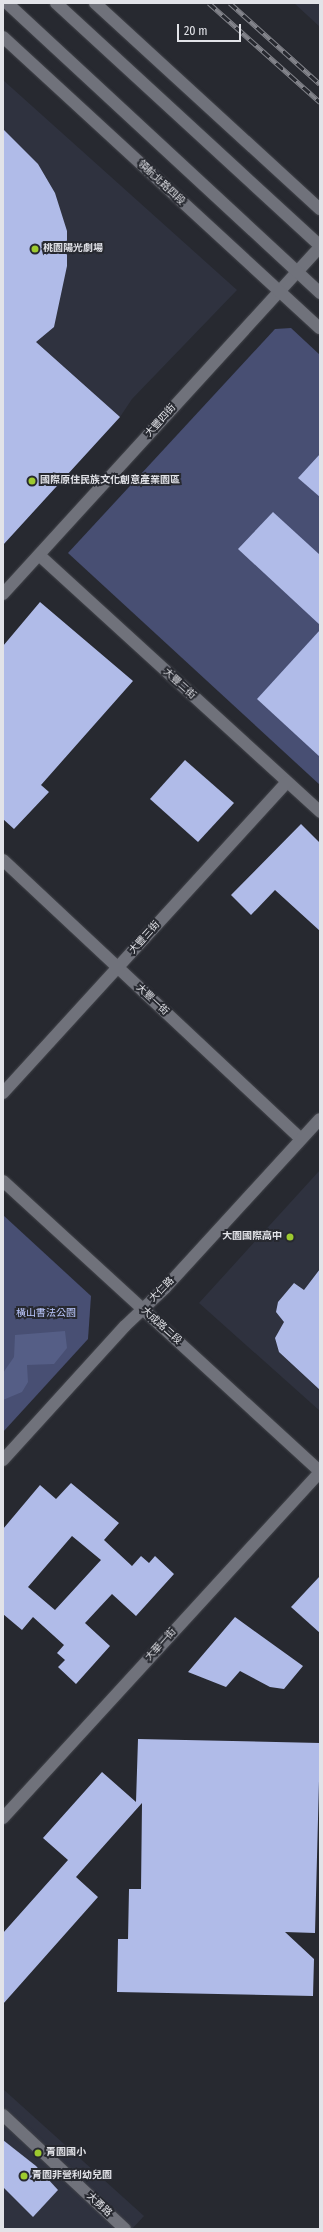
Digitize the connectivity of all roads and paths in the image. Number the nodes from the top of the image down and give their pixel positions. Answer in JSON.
{"nodes":[{"id":1,"x":7,"y":3,"type":"edge"},
{"id":2,"x":56,"y":3,"type":"edge"},
{"id":3,"x":95,"y":3,"type":"edge"},
{"id":4,"x":3,"y":37,"type":"edge"},
{"id":5,"x":320,"y":209,"type":"edge"},
{"id":6,"x":320,"y":247,"type":"edge"},
{"id":7,"x":297,"y":272,"type":"junction"},
{"id":8,"x":280,"y":292,"type":"junction"},
{"id":9,"x":320,"y":292,"type":"edge"},
{"id":10,"x":320,"y":328,"type":"edge"},
{"id":11,"x":39,"y":555,"type":"junction"},
{"id":12,"x":3,"y":594,"type":"edge"},
{"id":13,"x":287,"y":782,"type":"junction"},
{"id":14,"x":320,"y":812,"type":"edge"},
{"id":15,"x":3,"y":860,"type":"edge"},
{"id":16,"x":118,"y":968,"type":"junction"},
{"id":17,"x":3,"y":1093,"type":"edge"},
{"id":18,"x":320,"y":1119,"type":"edge"},
{"id":19,"x":301,"y":1139,"type":"junction"},
{"id":20,"x":3,"y":1181,"type":"edge"},
{"id":21,"x":143,"y":1309,"type":"junction"},
{"id":22,"x":3,"y":1460,"type":"edge"},
{"id":23,"x":320,"y":1471,"type":"edge"},
{"id":24,"x":3,"y":1818,"type":"edge"},
{"id":25,"x":3,"y":2115,"type":"edge"},
{"id":26,"x":125,"y":2229,"type":"edge"}],
"edges":[{"from":1,"to":7,"type":"street"},
{"from":2,"to":6,"type":"street"},
{"from":3,"to":5,"type":"street"},
{"from":4,"to":8,"type":"street","name":"領航北路四段"},
{"from":6,"to":7,"type":"street","name":"大豐四街"},
{"from":7,"to":8,"type":"street","name":"大豐四街"},
{"from":7,"to":9,"type":"street"},
{"from":8,"to":10,"type":"street","name":"領航北路四段"},
{"from":8,"to":11,"type":"street","name":"大豐四街"},
{"from":11,"to":12,"type":"street","name":"大豐四街"},
{"from":11,"to":13,"type":"street","name":"大豐二街"},
{"from":13,"to":14,"type":"street","name":"大豐二街"},
{"from":13,"to":16,"type":"street","name":"大豐三街"},
{"from":15,"to":16,"type":"street","name":"大豐一街"},
{"from":16,"to":17,"type":"street","name":"大豐三街"},
{"from":16,"to":19,"type":"street","name":"大豐一街"},
{"from":18,"to":19,"type":"street","name":"大仁路"},
{"from":19,"to":21,"type":"street","name":"大仁路"},
{"from":20,"to":21,"type":"street","name":"大成路二段"},
{"from":21,"to":22,"type":"street","name":"大仁路"},
{"from":21,"to":23,"type":"street","name":"大成路二段"},
{"from":23,"to":24,"type":"street","name":"大華一街"},
{"from":25,"to":26,"type":"street","name":"大勇路"}]}
